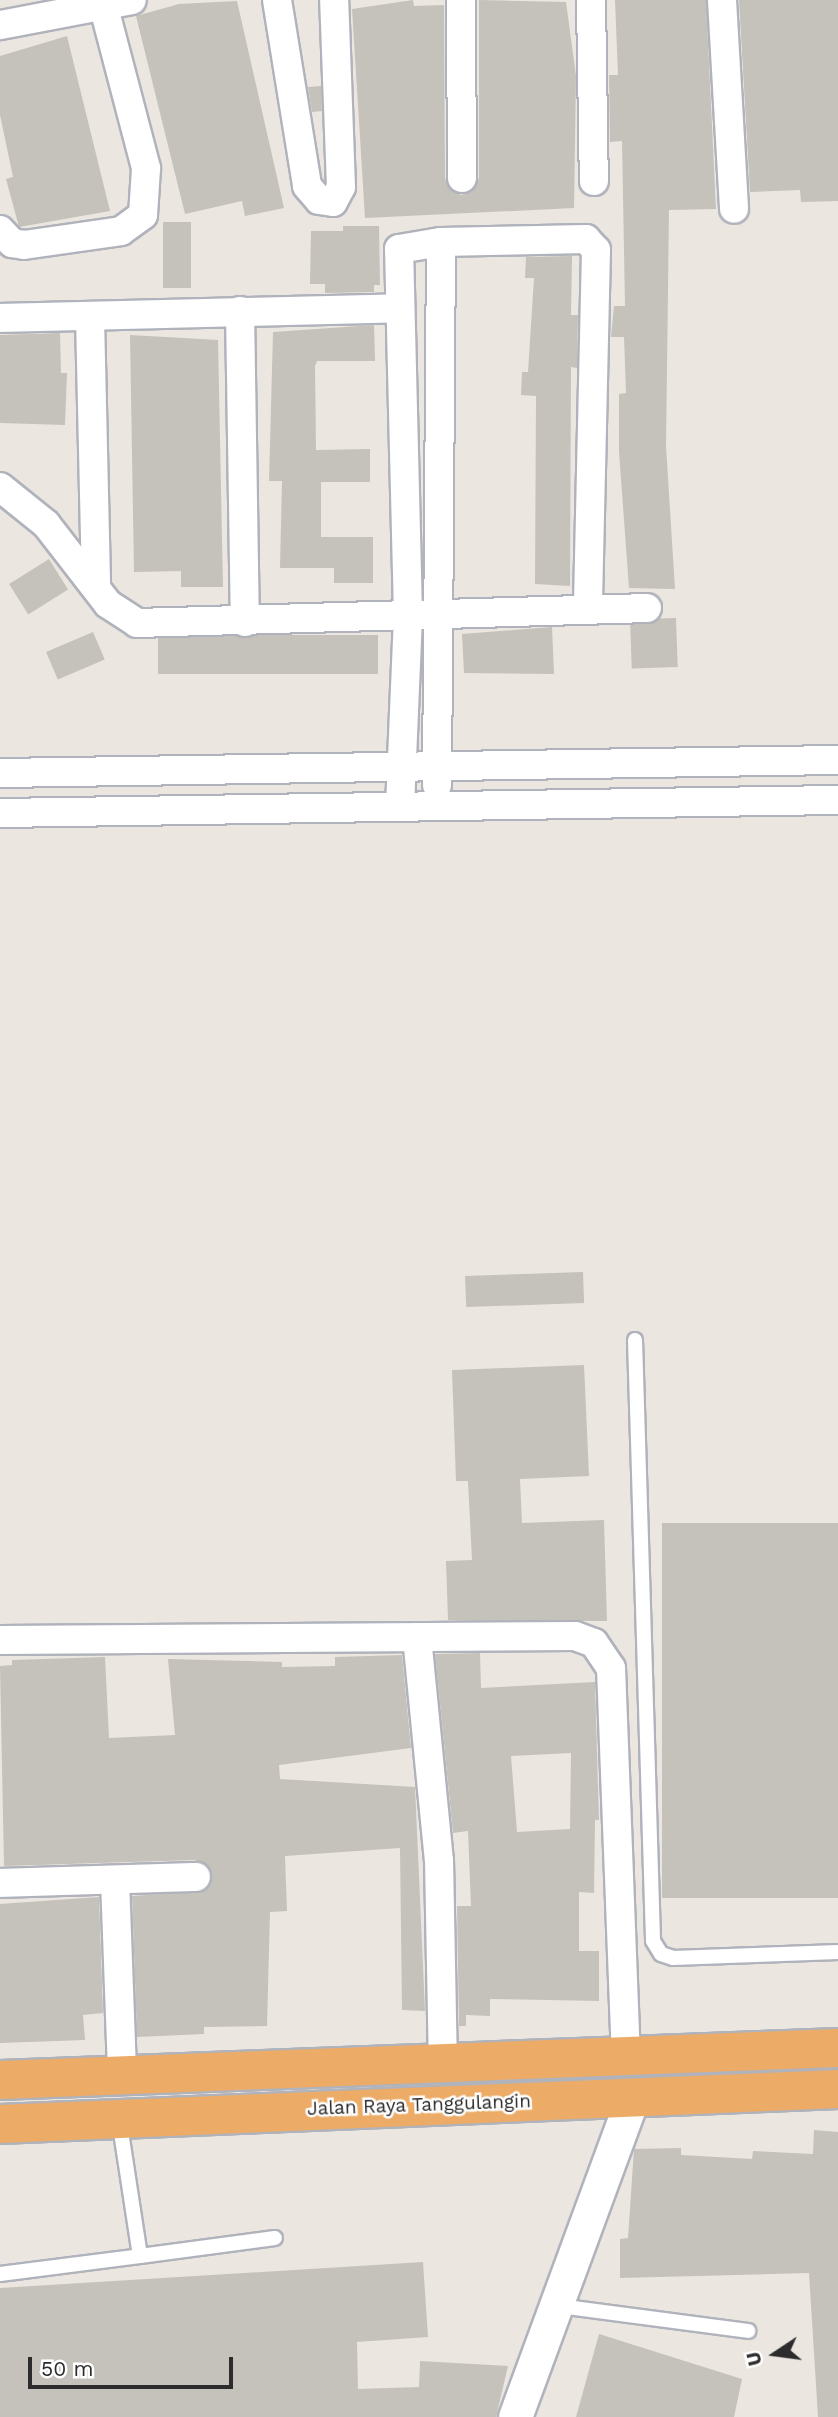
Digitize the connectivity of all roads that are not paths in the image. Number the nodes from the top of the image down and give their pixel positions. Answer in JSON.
{"nodes":[{"id":1,"x":132,"y":0,"type":"edge"},
{"id":2,"x":277,"y":0,"type":"edge"},
{"id":3,"x":334,"y":0,"type":"edge"},
{"id":4,"x":461,"y":0,"type":"edge"},
{"id":5,"x":591,"y":0,"type":"edge"},
{"id":6,"x":722,"y":0,"type":"edge"},
{"id":7,"x":102,"y":1,"type":"edge"},
{"id":8,"x":0,"y":25,"type":"edge"},
{"id":9,"x":462,"y":178,"type":"dead end"},
{"id":10,"x":594,"y":181,"type":"dead end"},
{"id":11,"x":734,"y":209,"type":"dead end"},
{"id":12,"x":0,"y":230,"type":"edge"},
{"id":13,"x":441,"y":242,"type":"junction"},
{"id":14,"x":398,"y":308,"type":"junction"},
{"id":15,"x":240,"y":311,"type":"junction"},
{"id":16,"x":90,"y":317,"type":"junction"},
{"id":17,"x":0,"y":318,"type":"edge"},
{"id":18,"x":0,"y":487,"type":"edge"},
{"id":19,"x":96,"y":587,"type":"junction"},
{"id":20,"x":647,"y":608,"type":"dead end"},
{"id":21,"x":588,"y":610,"type":"junction"},
{"id":22,"x":441,"y":612,"type":"junction"},
{"id":23,"x":408,"y":615,"type":"junction"},
{"id":24,"x":245,"y":622,"type":"junction"},
{"id":25,"x":838,"y":760,"type":"edge"},
{"id":26,"x":437,"y":766,"type":"junction"},
{"id":27,"x":403,"y":767,"type":"junction"},
{"id":28,"x":0,"y":773,"type":"edge"},
{"id":29,"x":838,"y":800,"type":"edge"},
{"id":30,"x":400,"y":807,"type":"junction"},
{"id":31,"x":438,"y":807,"type":"junction"},
{"id":32,"x":0,"y":813,"type":"edge"},
{"id":33,"x":635,"y":1340,"type":"dead end"},
{"id":34,"x":417,"y":1637,"type":"junction"},
{"id":35,"x":0,"y":1640,"type":"edge"},
{"id":36,"x":196,"y":1877,"type":"dead end"},
{"id":37,"x":115,"y":1880,"type":"junction"},
{"id":38,"x":0,"y":1882,"type":"edge"},
{"id":39,"x":838,"y":1952,"type":"edge"},
{"id":40,"x":838,"y":2048,"type":"edge"},
{"id":41,"x":626,"y":2056,"type":"junction"},
{"id":42,"x":443,"y":2060,"type":"junction"},
{"id":43,"x":122,"y":2073,"type":"junction"},
{"id":44,"x":0,"y":2080,"type":"edge"},
{"id":45,"x":838,"y":2089,"type":"edge"},
{"id":46,"x":633,"y":2097,"type":"junction"},
{"id":47,"x":119,"y":2117,"type":"junction"},
{"id":48,"x":0,"y":2124,"type":"edge"},
{"id":49,"x":275,"y":2238,"type":"dead end"},
{"id":50,"x":140,"y":2256,"type":"junction"},
{"id":51,"x":0,"y":2273,"type":"edge"},
{"id":52,"x":559,"y":2306,"type":"junction"},
{"id":53,"x":748,"y":2331,"type":"dead end"},
{"id":54,"x":515,"y":2417,"type":"edge"}],
"edges":[{"from":1,"to":7,"type":"street"},
{"from":2,"to":3,"type":"street"},
{"from":4,"to":9,"type":"street"},
{"from":5,"to":10,"type":"street"},
{"from":6,"to":11,"type":"street"},
{"from":7,"to":8,"type":"street"},
{"from":7,"to":12,"type":"street"},
{"from":13,"to":14,"type":"street"},
{"from":13,"to":21,"type":"street"},
{"from":13,"to":22,"type":"street"},
{"from":14,"to":15,"type":"street"},
{"from":14,"to":23,"type":"street"},
{"from":15,"to":16,"type":"street"},
{"from":15,"to":24,"type":"street"},
{"from":16,"to":17,"type":"street"},
{"from":16,"to":19,"type":"street"},
{"from":18,"to":19,"type":"street"},
{"from":19,"to":24,"type":"street"},
{"from":20,"to":21,"type":"street"},
{"from":21,"to":22,"type":"street"},
{"from":22,"to":23,"type":"street"},
{"from":22,"to":26,"type":"street"},
{"from":23,"to":24,"type":"street"},
{"from":23,"to":27,"type":"street"},
{"from":25,"to":26,"type":"street"},
{"from":26,"to":27,"type":"street"},
{"from":26,"to":31,"type":"street"},
{"from":27,"to":28,"type":"street"},
{"from":27,"to":30,"type":"street"},
{"from":29,"to":31,"type":"street"},
{"from":30,"to":31,"type":"street"},
{"from":30,"to":32,"type":"street"},
{"from":33,"to":39,"type":"lane"},
{"from":34,"to":35,"type":"street"},
{"from":34,"to":41,"type":"street"},
{"from":34,"to":42,"type":"street"},
{"from":36,"to":37,"type":"street"},
{"from":37,"to":38,"type":"street"},
{"from":37,"to":43,"type":"street"},
{"from":40,"to":41,"type":"highway"},
{"from":41,"to":42,"type":"highway"},
{"from":42,"to":43,"type":"highway"},
{"from":43,"to":44,"type":"highway"},
{"from":45,"to":46,"type":"highway","name":"Jalan Raya Tanggulangin"},
{"from":46,"to":47,"type":"highway","name":"Jalan Raya Tanggulangin"},
{"from":46,"to":52,"type":"street"},
{"from":47,"to":48,"type":"highway","name":"Jalan Raya Tanggulangin"},
{"from":47,"to":50,"type":"lane"},
{"from":49,"to":50,"type":"lane"},
{"from":50,"to":51,"type":"lane"},
{"from":52,"to":53,"type":"lane"},
{"from":52,"to":54,"type":"street"}]}
